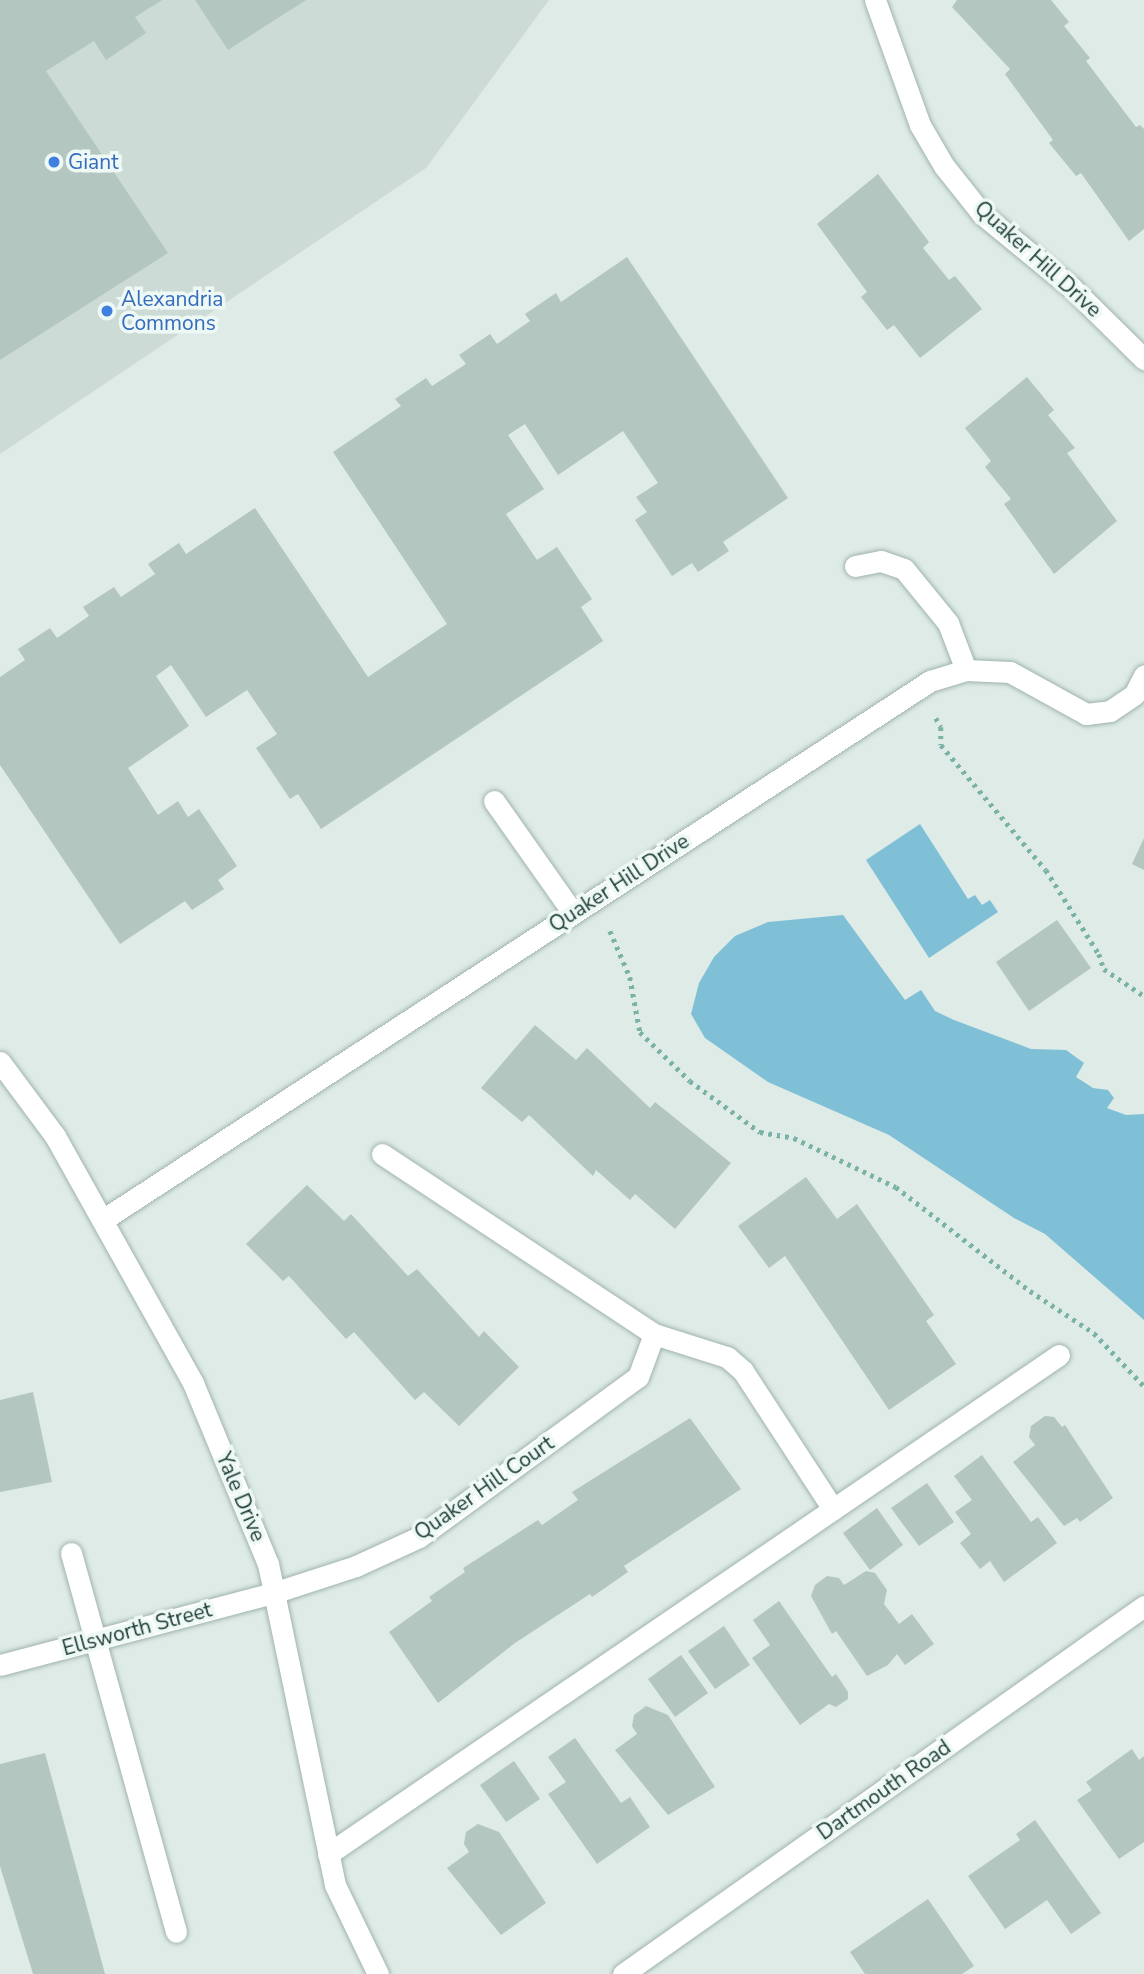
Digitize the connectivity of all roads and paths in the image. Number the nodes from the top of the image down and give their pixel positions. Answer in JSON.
{"nodes":[{"id":1,"x":875,"y":0,"type":"edge"},
{"id":2,"x":1144,"y":359,"type":"edge"},
{"id":3,"x":855,"y":566,"type":"dead end"},
{"id":4,"x":966,"y":670,"type":"junction"},
{"id":5,"x":1144,"y":675,"type":"edge"},
{"id":6,"x":917,"y":690,"type":"junction"},
{"id":7,"x":494,"y":801,"type":"dead end"},
{"id":8,"x":581,"y":908,"type":"junction"},
{"id":9,"x":1144,"y":996,"type":"edge"},
{"id":10,"x":0,"y":1062,"type":"edge"},
{"id":11,"x":382,"y":1154,"type":"dead end"},
{"id":12,"x":104,"y":1219,"type":"junction"},
{"id":13,"x":654,"y":1334,"type":"junction"},
{"id":14,"x":1059,"y":1355,"type":"dead end"},
{"id":15,"x":1144,"y":1386,"type":"edge"},
{"id":16,"x":833,"y":1509,"type":"junction"},
{"id":17,"x":71,"y":1553,"type":"dead end"},
{"id":18,"x":273,"y":1593,"type":"junction"},
{"id":19,"x":1144,"y":1606,"type":"edge"},
{"id":20,"x":92,"y":1642,"type":"junction"},
{"id":21,"x":0,"y":1665,"type":"edge"},
{"id":22,"x":328,"y":1854,"type":"junction"},
{"id":23,"x":176,"y":1932,"type":"dead end"},
{"id":24,"x":377,"y":1974,"type":"edge"},
{"id":25,"x":623,"y":1974,"type":"edge"}],
"edges":[{"from":1,"to":2,"type":"street","name":"Quaker Hill Drive"},
{"from":3,"to":4,"type":"street"},
{"from":4,"to":5,"type":"street","name":"Quaker Hill Drive"},
{"from":4,"to":6,"type":"street","name":"Quaker Hill Drive"},
{"from":6,"to":8,"type":"street","name":"Quaker Hill Drive"},
{"from":6,"to":9,"type":"path"},
{"from":7,"to":8,"type":"street"},
{"from":8,"to":12,"type":"street","name":"Quaker Hill Drive"},
{"from":8,"to":15,"type":"path"},
{"from":10,"to":12,"type":"street","name":"Yale Drive"},
{"from":11,"to":13,"type":"street"},
{"from":12,"to":18,"type":"street","name":"Yale Drive"},
{"from":13,"to":16,"type":"street"},
{"from":13,"to":18,"type":"street","name":"Quaker Hill Court"},
{"from":14,"to":16,"type":"street"},
{"from":16,"to":22,"type":"street"},
{"from":17,"to":20,"type":"street"},
{"from":18,"to":20,"type":"street","name":"Ellsworth Street"},
{"from":18,"to":22,"type":"street","name":"Yale Drive"},
{"from":19,"to":25,"type":"street","name":"Dartmouth Road"},
{"from":20,"to":21,"type":"street","name":"Ellsworth Street"},
{"from":20,"to":23,"type":"street"},
{"from":22,"to":24,"type":"street","name":"Yale Drive"}]}
